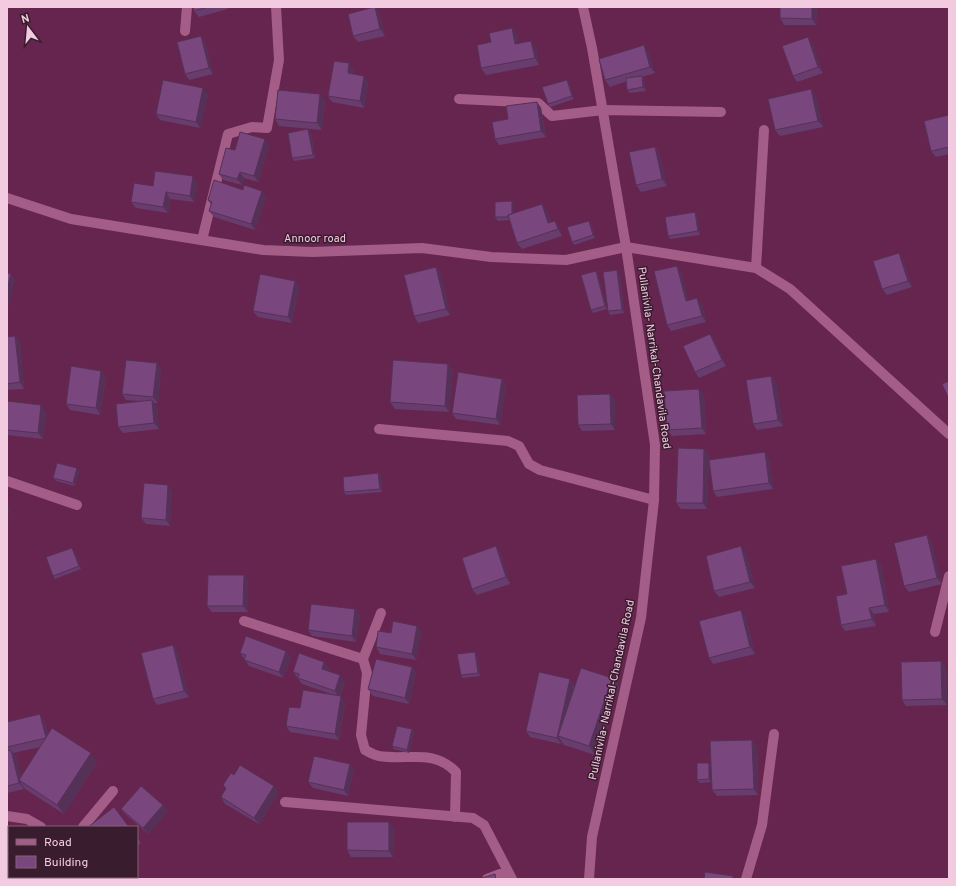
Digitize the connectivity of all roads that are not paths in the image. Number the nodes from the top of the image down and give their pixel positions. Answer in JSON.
{"nodes":[{"id":1,"x":187,"y":7,"type":"edge"},
{"id":2,"x":276,"y":7,"type":"edge"},
{"id":3,"x":583,"y":7,"type":"edge"},
{"id":4,"x":186,"y":31,"type":"dead end"},
{"id":5,"x":459,"y":99,"type":"dead end"},
{"id":6,"x":602,"y":110,"type":"junction"},
{"id":7,"x":721,"y":112,"type":"dead end"},
{"id":8,"x":764,"y":130,"type":"dead end"},
{"id":9,"x":7,"y":198,"type":"edge"},
{"id":10,"x":202,"y":240,"type":"junction"},
{"id":11,"x":626,"y":247,"type":"junction"},
{"id":12,"x":756,"y":268,"type":"junction"},
{"id":13,"x":379,"y":429,"type":"dead end"},
{"id":14,"x":949,"y":434,"type":"edge"},
{"id":15,"x":7,"y":481,"type":"edge"},
{"id":16,"x":654,"y":500,"type":"junction"},
{"id":17,"x":77,"y":505,"type":"dead end"},
{"id":18,"x":949,"y":576,"type":"edge"},
{"id":19,"x":381,"y":613,"type":"dead end"},
{"id":20,"x":244,"y":621,"type":"dead end"},
{"id":21,"x":935,"y":632,"type":"dead end"},
{"id":22,"x":363,"y":659,"type":"junction"},
{"id":23,"x":774,"y":734,"type":"dead end"},
{"id":24,"x":114,"y":791,"type":"dead end"},
{"id":25,"x":286,"y":802,"type":"dead end"},
{"id":26,"x":7,"y":816,"type":"edge"},
{"id":27,"x":455,"y":817,"type":"junction"},
{"id":28,"x":39,"y":826,"type":"edge"},
{"id":29,"x":84,"y":826,"type":"edge"},
{"id":30,"x":510,"y":875,"type":"edge"},
{"id":31,"x":487,"y":879,"type":"edge"},
{"id":32,"x":589,"y":879,"type":"edge"},
{"id":33,"x":746,"y":879,"type":"edge"}],
"edges":[{"from":1,"to":4,"type":"street"},
{"from":2,"to":10,"type":"street"},
{"from":3,"to":6,"type":"street","name":"Pullanivila- Narrikal-Chandavila Road"},
{"from":5,"to":6,"type":"street"},
{"from":6,"to":7,"type":"street"},
{"from":6,"to":11,"type":"street","name":"Pullanivila- Narrikal-Chandavila Road"},
{"from":8,"to":12,"type":"street"},
{"from":9,"to":10,"type":"street","name":"Annoor road"},
{"from":10,"to":11,"type":"street","name":"Annoor road"},
{"from":11,"to":12,"type":"street"},
{"from":11,"to":16,"type":"street","name":"Pullanivila- Narrikal-Chandavila Road"},
{"from":12,"to":14,"type":"street"},
{"from":13,"to":16,"type":"street"},
{"from":15,"to":17,"type":"street"},
{"from":16,"to":32,"type":"street","name":"Pullanivila- Narrikal-Chandavila Road"},
{"from":18,"to":21,"type":"street"},
{"from":19,"to":22,"type":"street"},
{"from":20,"to":22,"type":"street"},
{"from":22,"to":27,"type":"street"},
{"from":23,"to":33,"type":"street"},
{"from":24,"to":29,"type":"street"},
{"from":25,"to":27,"type":"street"},
{"from":26,"to":28,"type":"street"},
{"from":27,"to":30,"type":"street"},
{"from":30,"to":31,"type":"street"}]}
